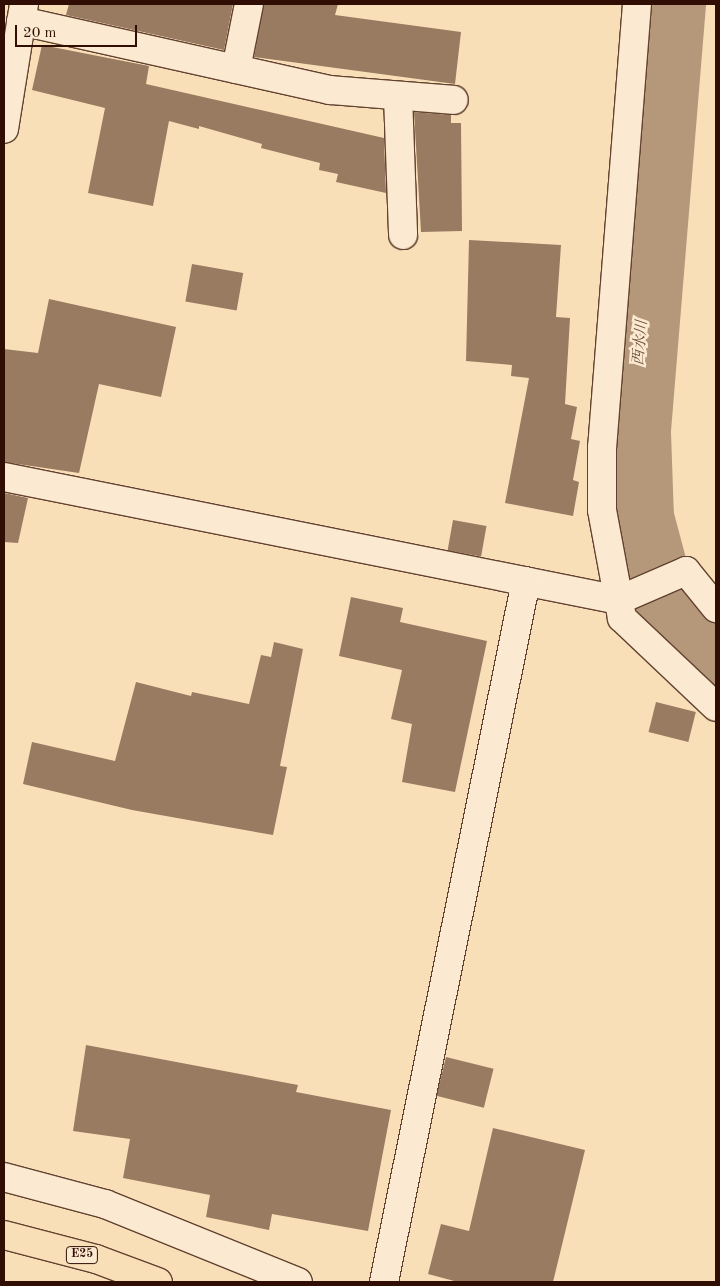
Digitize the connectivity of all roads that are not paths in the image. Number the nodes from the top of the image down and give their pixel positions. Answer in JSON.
{"nodes":[{"id":1,"x":249,"y":4,"type":"edge"},
{"id":2,"x":637,"y":4,"type":"edge"},
{"id":3,"x":23,"y":12,"type":"edge"},
{"id":4,"x":236,"y":69,"type":"junction"},
{"id":5,"x":398,"y":96,"type":"junction"},
{"id":6,"x":454,"y":100,"type":"dead end"},
{"id":7,"x":4,"y":129,"type":"edge"},
{"id":8,"x":403,"y":235,"type":"dead end"},
{"id":9,"x":4,"y":477,"type":"edge"},
{"id":10,"x":526,"y":581,"type":"junction"},
{"id":11,"x":619,"y":600,"type":"junction"},
{"id":12,"x":716,"y":608,"type":"edge"},
{"id":13,"x":716,"y":707,"type":"edge"},
{"id":14,"x":4,"y":1177,"type":"edge"},
{"id":15,"x":4,"y":1235,"type":"edge"},
{"id":16,"x":158,"y":1282,"type":"edge"},
{"id":17,"x":298,"y":1282,"type":"edge"},
{"id":18,"x":384,"y":1282,"type":"edge"}],
"edges":[{"from":1,"to":4,"type":"street"},
{"from":2,"to":11,"type":"street"},
{"from":3,"to":4,"type":"street"},
{"from":3,"to":7,"type":"street"},
{"from":4,"to":5,"type":"street"},
{"from":5,"to":6,"type":"street"},
{"from":5,"to":8,"type":"street"},
{"from":9,"to":10,"type":"street"},
{"from":10,"to":11,"type":"street"},
{"from":10,"to":18,"type":"street"},
{"from":11,"to":12,"type":"street"},
{"from":11,"to":13,"type":"street"},
{"from":14,"to":17,"type":"street"},
{"from":15,"to":16,"type":"highway","number":"E25"}]}
